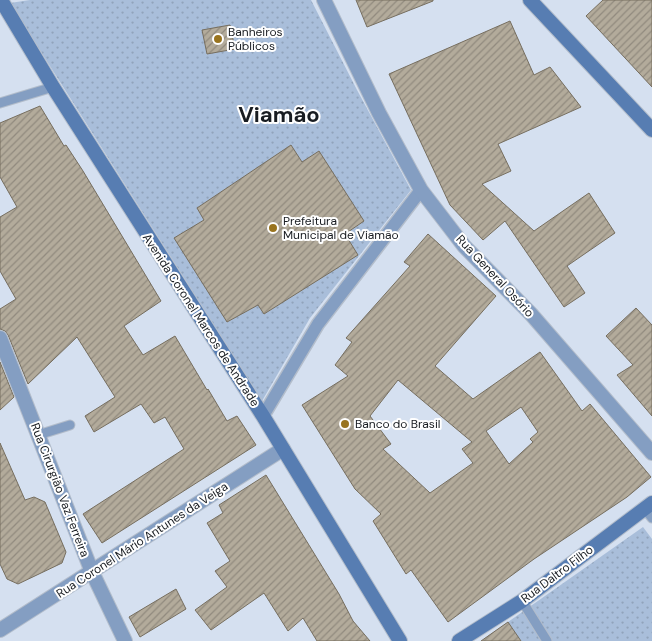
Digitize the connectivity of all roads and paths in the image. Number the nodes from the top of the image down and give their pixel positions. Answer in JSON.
{"nodes":[{"id":1,"x":0,"y":0,"type":"edge"},
{"id":2,"x":324,"y":0,"type":"edge"},
{"id":3,"x":530,"y":0,"type":"edge"},
{"id":4,"x":53,"y":87,"type":"junction"},
{"id":5,"x":0,"y":103,"type":"edge"},
{"id":6,"x":652,"y":130,"type":"edge"},
{"id":7,"x":421,"y":190,"type":"junction"},
{"id":8,"x":0,"y":338,"type":"edge"},
{"id":9,"x":263,"y":416,"type":"junction"},
{"id":10,"x":70,"y":425,"type":"dead end"},
{"id":11,"x":38,"y":436,"type":"junction"},
{"id":12,"x":283,"y":449,"type":"junction"},
{"id":13,"x":652,"y":453,"type":"edge"},
{"id":14,"x":650,"y":510,"type":"edge"},
{"id":15,"x":92,"y":572,"type":"junction"},
{"id":16,"x":522,"y":601,"type":"junction"},
{"id":17,"x":0,"y":630,"type":"edge"},
{"id":18,"x":125,"y":641,"type":"edge"},
{"id":19,"x":400,"y":641,"type":"edge"},
{"id":20,"x":460,"y":641,"type":"edge"},
{"id":21,"x":547,"y":641,"type":"edge"}],
"edges":[{"from":1,"to":4,"type":"main road","name":"Avenida Coronel Marcos de Andrade"},
{"from":2,"to":7,"type":"street","name":"Rua General Osório"},
{"from":3,"to":6,"type":"main road"},
{"from":4,"to":5,"type":"lane"},
{"from":4,"to":9,"type":"main road","name":"Avenida Coronel Marcos de Andrade"},
{"from":7,"to":9,"type":"street"},
{"from":7,"to":13,"type":"street","name":"Rua General Osório"},
{"from":8,"to":11,"type":"street","name":"Rua Cirurgião Vaz Ferreira"},
{"from":9,"to":12,"type":"main road","name":"Avenida Coronel Marcos de Andrade"},
{"from":10,"to":11,"type":"lane"},
{"from":11,"to":15,"type":"street","name":"Rua Cirurgião Vaz Ferreira"},
{"from":12,"to":15,"type":"street","name":"Rua Coronel Mário Antunes da Veiga"},
{"from":12,"to":19,"type":"main road","name":"Avenida Coronel Marcos de Andrade"},
{"from":14,"to":16,"type":"main road","name":"Rua Daltro Filho"},
{"from":15,"to":17,"type":"street","name":"Rua Coronel Mário Antunes da Veiga"},
{"from":15,"to":18,"type":"street","name":"Rua Cirurgião Vaz Ferreira"},
{"from":16,"to":20,"type":"main road","name":"Rua Daltro Filho"},
{"from":16,"to":21,"type":"lane"}]}
